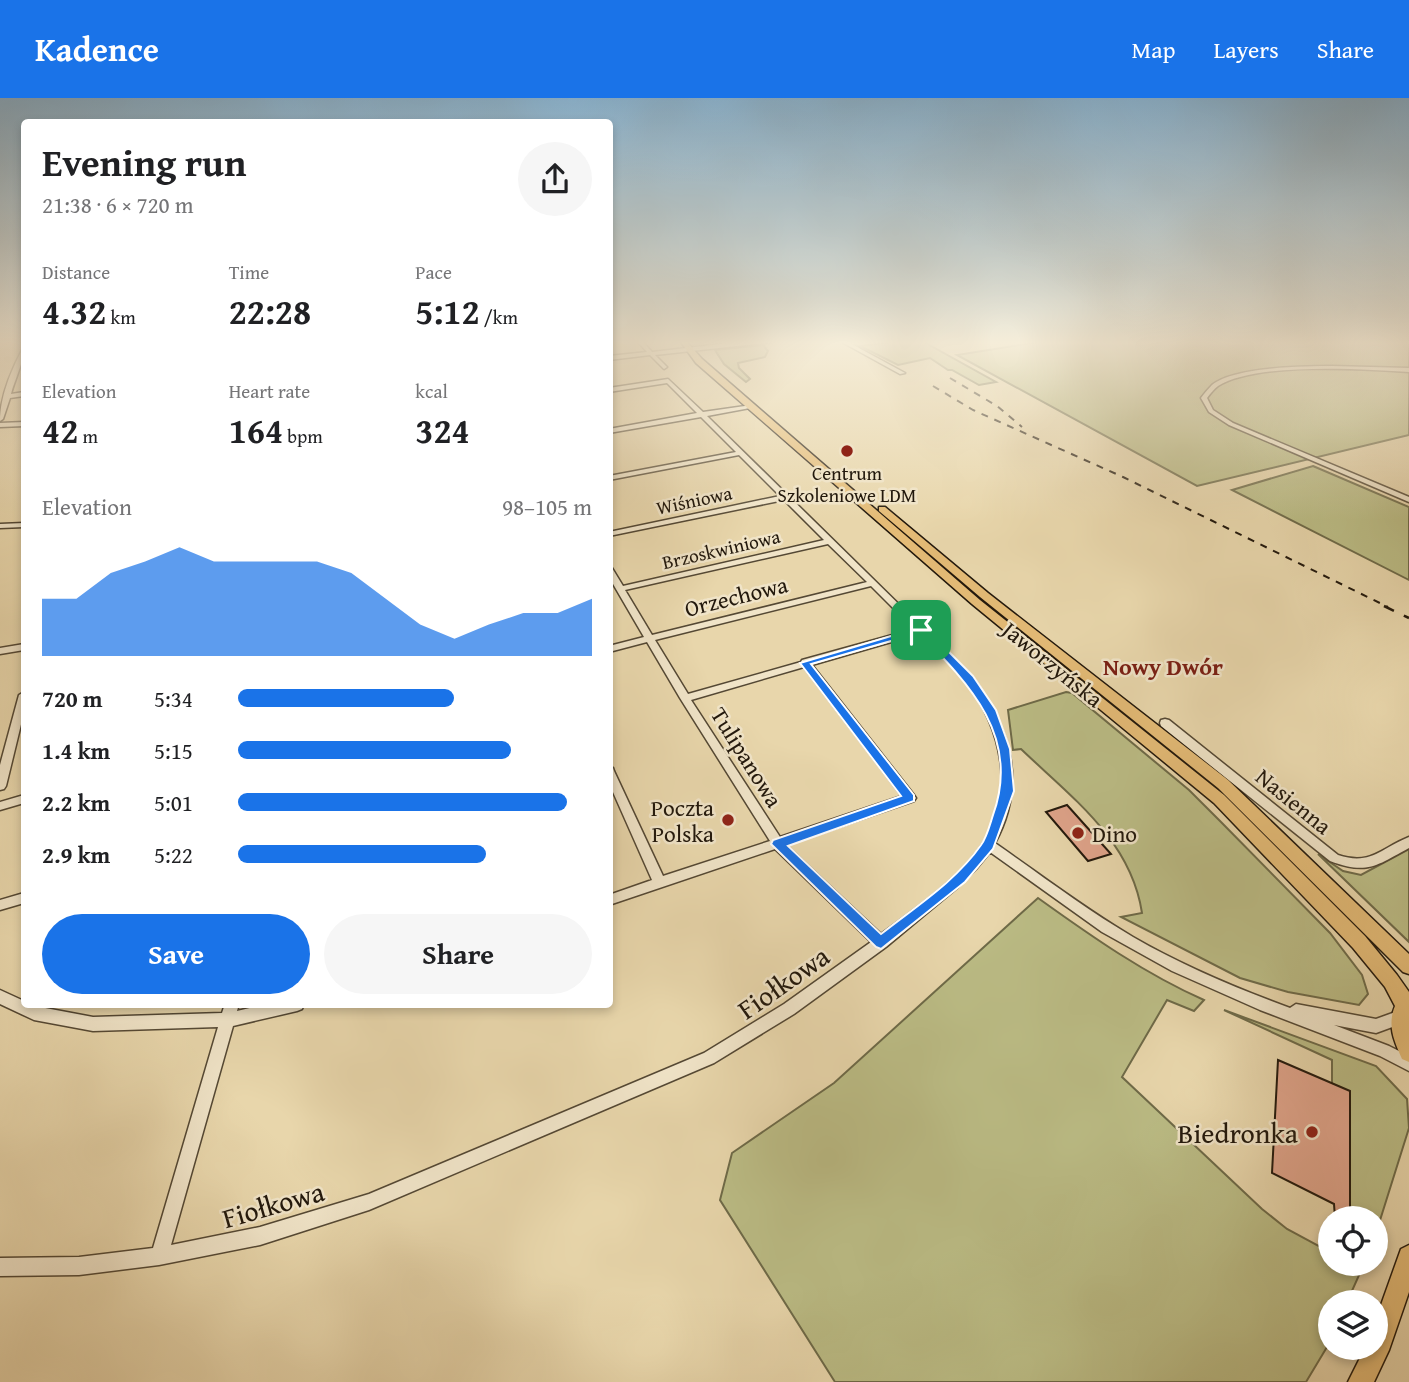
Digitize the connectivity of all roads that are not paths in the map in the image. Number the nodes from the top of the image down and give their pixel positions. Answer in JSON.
{"nodes":[{"id":1,"x":6,"y":401,"type":"edge"},
{"id":2,"x":688,"y":401,"type":"edge"},
{"id":3,"x":745,"y":401,"type":"edge"},
{"id":4,"x":757,"y":401,"type":"edge"},
{"id":5,"x":1206,"y":401,"type":"edge"},
{"id":6,"x":750,"y":406,"type":"junction"},
{"id":7,"x":702,"y":415,"type":"junction"},
{"id":8,"x":0,"y":422,"type":"edge"},
{"id":9,"x":21,"y":424,"type":"edge"},
{"id":10,"x":613,"y":430,"type":"edge"},
{"id":11,"x":741,"y":453,"type":"junction"},
{"id":12,"x":613,"y":477,"type":"edge"},
{"id":13,"x":786,"y":497,"type":"junction"},
{"id":14,"x":1409,"y":500,"type":"edge"},
{"id":15,"x":21,"y":525,"type":"edge"},
{"id":16,"x":0,"y":526,"type":"edge"},
{"id":17,"x":613,"y":533,"type":"edge"},
{"id":18,"x":830,"y":541,"type":"junction"},
{"id":19,"x":613,"y":577,"type":"edge"},
{"id":20,"x":873,"y":583,"type":"junction"},
{"id":21,"x":620,"y":589,"type":"junction"},
{"id":22,"x":921,"y":630,"type":"junction"},
{"id":23,"x":650,"y":639,"type":"junction"},
{"id":24,"x":21,"y":648,"type":"edge"},
{"id":25,"x":613,"y":648,"type":"edge"},
{"id":26,"x":0,"y":652,"type":"edge"},
{"id":27,"x":805,"y":663,"type":"junction"},
{"id":28,"x":685,"y":698,"type":"junction"},
{"id":29,"x":1165,"y":723,"type":"dead end"},
{"id":30,"x":20,"y":730,"type":"edge"},
{"id":31,"x":0,"y":786,"type":"edge"},
{"id":32,"x":613,"y":791,"type":"edge"},
{"id":33,"x":21,"y":800,"type":"edge"},
{"id":34,"x":0,"y":806,"type":"edge"},
{"id":35,"x":1409,"y":842,"type":"edge"},
{"id":36,"x":778,"y":844,"type":"junction"},
{"id":37,"x":989,"y":845,"type":"junction"},
{"id":38,"x":660,"y":883,"type":"junction"},
{"id":39,"x":21,"y":899,"type":"edge"},
{"id":40,"x":613,"y":899,"type":"edge"},
{"id":41,"x":0,"y":905,"type":"edge"},
{"id":42,"x":881,"y":943,"type":"junction"},
{"id":43,"x":1409,"y":966,"type":"edge"},
{"id":44,"x":0,"y":997,"type":"edge"},
{"id":45,"x":1272,"y":1006,"type":"junction"},
{"id":46,"x":21,"y":1007,"type":"edge"},
{"id":47,"x":23,"y":1008,"type":"edge"},
{"id":48,"x":264,"y":1008,"type":"edge"},
{"id":49,"x":1405,"y":1008,"type":"edge"},
{"id":50,"x":230,"y":1012,"type":"edge"},
{"id":51,"x":1409,"y":1052,"type":"edge"},
{"id":52,"x":1409,"y":1064,"type":"edge"},
{"id":53,"x":159,"y":1256,"type":"junction"},
{"id":54,"x":1409,"y":1257,"type":"edge"},
{"id":55,"x":0,"y":1267,"type":"edge"},
{"id":56,"x":1361,"y":1382,"type":"edge"}],
"edges":[{"from":1,"to":8,"type":"street"},
{"from":2,"to":7,"type":"street","name":"Fiołkowa"},
{"from":3,"to":6,"type":"main road","name":"Jaworzyńska"},
{"from":4,"to":43,"type":"main road","name":"Jaworzyńska"},
{"from":5,"to":14,"type":"street"},
{"from":6,"to":7,"type":"street"},
{"from":6,"to":49,"type":"main road","name":"Jaworzyńska"},
{"from":7,"to":10,"type":"street"},
{"from":7,"to":11,"type":"street","name":"Fiołkowa"},
{"from":8,"to":9,"type":"street"},
{"from":11,"to":12,"type":"street"},
{"from":11,"to":13,"type":"street","name":"Fiołkowa"},
{"from":13,"to":17,"type":"street","name":"Wiśniowa"},
{"from":13,"to":18,"type":"street","name":"Fiołkowa"},
{"from":15,"to":16,"type":"street"},
{"from":18,"to":20,"type":"street","name":"Fiołkowa"},
{"from":18,"to":21,"type":"street","name":"Brzoskwiniowa"},
{"from":19,"to":21,"type":"street","name":"Tulipanowa"},
{"from":20,"to":22,"type":"street","name":"Fiołkowa"},
{"from":20,"to":23,"type":"street","name":"Orzechowa"},
{"from":21,"to":23,"type":"street","name":"Tulipanowa"},
{"from":22,"to":27,"type":"street"},
{"from":22,"to":37,"type":"street","name":"Fiołkowa"},
{"from":23,"to":25,"type":"street","name":"Orzechowa"},
{"from":23,"to":28,"type":"street","name":"Tulipanowa"},
{"from":24,"to":26,"type":"street"},
{"from":27,"to":28,"type":"street"},
{"from":27,"to":36,"type":"street"},
{"from":28,"to":36,"type":"street","name":"Tulipanowa"},
{"from":29,"to":35,"type":"street","name":"Nasienna"},
{"from":30,"to":31,"type":"street"},
{"from":32,"to":38,"type":"street"},
{"from":33,"to":34,"type":"street"},
{"from":36,"to":38,"type":"street"},
{"from":36,"to":42,"type":"street","name":"Tulipanowa"},
{"from":37,"to":42,"type":"street","name":"Fiołkowa"},
{"from":37,"to":45,"type":"street"},
{"from":38,"to":40,"type":"street"},
{"from":39,"to":41,"type":"street"},
{"from":42,"to":53,"type":"street","name":"Fiołkowa"},
{"from":44,"to":46,"type":"street"},
{"from":45,"to":49,"type":"street"},
{"from":45,"to":52,"type":"street"},
{"from":47,"to":50,"type":"street"},
{"from":48,"to":50,"type":"street"},
{"from":49,"to":51,"type":"main road","name":"Jaworzyńska"},
{"from":50,"to":53,"type":"street"},
{"from":53,"to":55,"type":"street","name":"Fiołkowa"},
{"from":54,"to":56,"type":"main road"}]}
